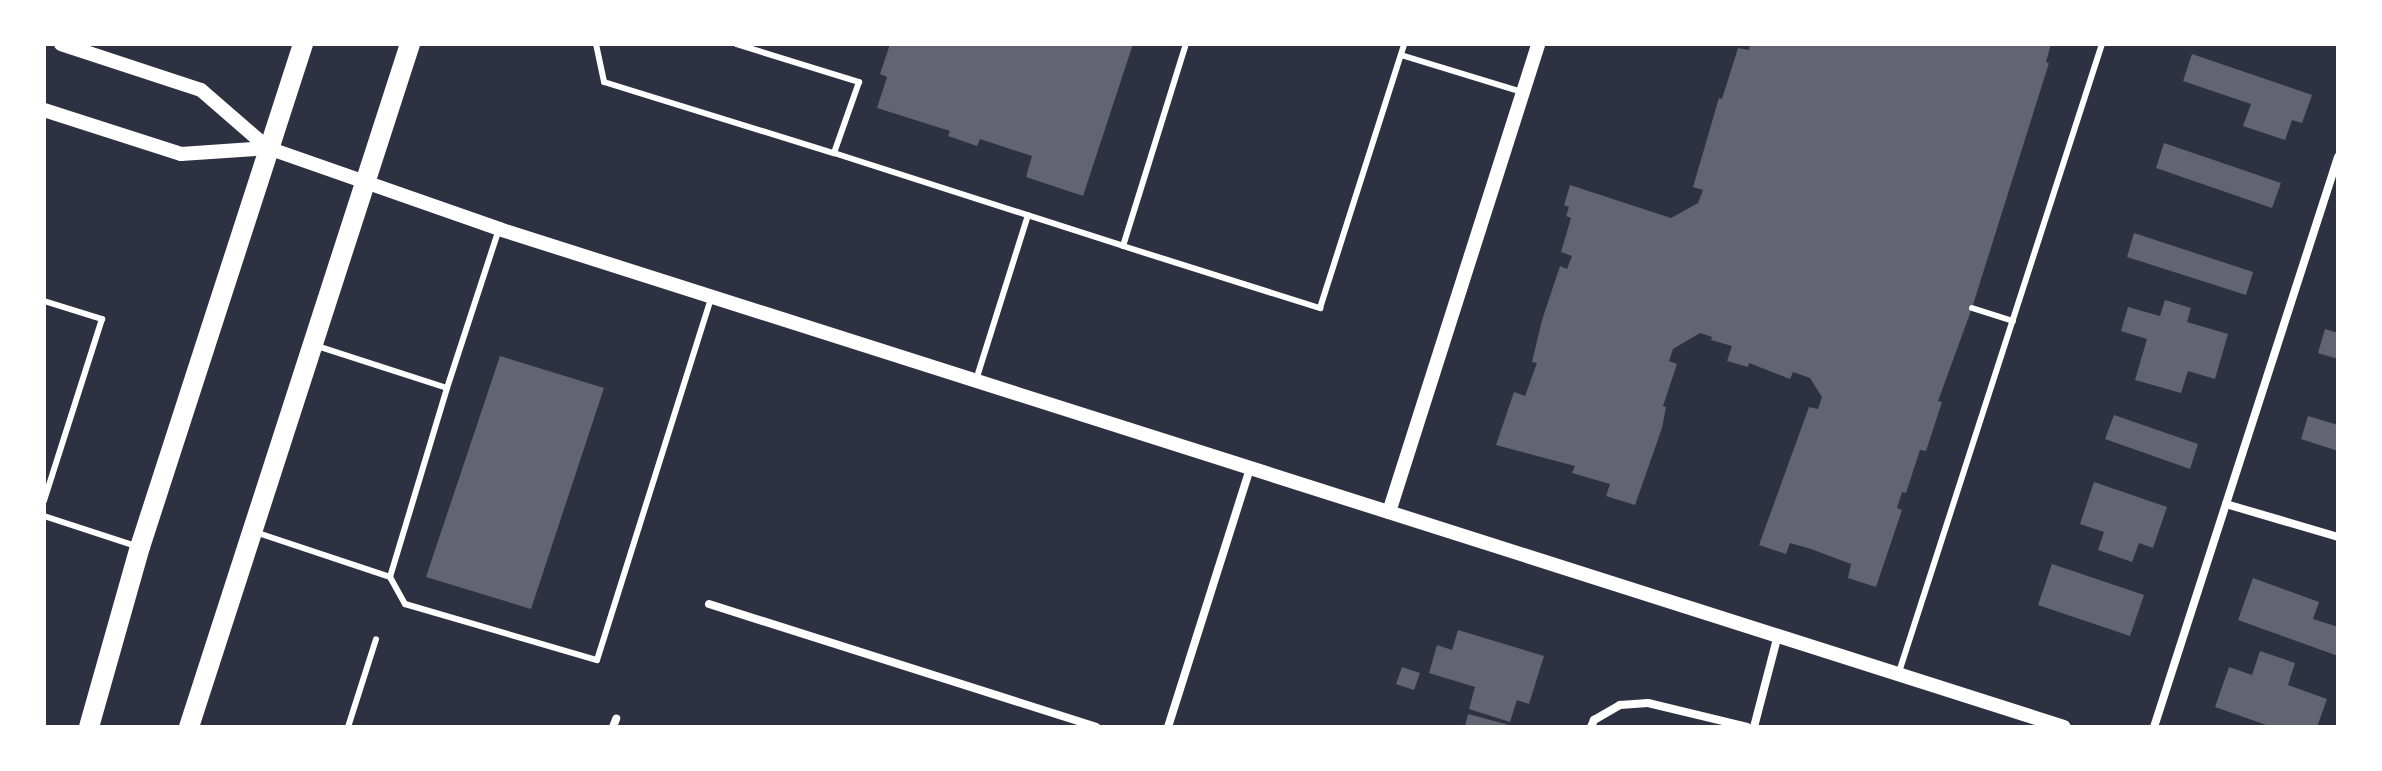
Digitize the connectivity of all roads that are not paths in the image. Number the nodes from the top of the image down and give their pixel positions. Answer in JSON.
{"nodes":[{"id":1,"x":61,"y":44,"type":"edge"},
{"id":2,"x":303,"y":44,"type":"edge"},
{"id":3,"x":410,"y":44,"type":"edge"},
{"id":4,"x":596,"y":44,"type":"edge"},
{"id":5,"x":736,"y":44,"type":"edge"},
{"id":6,"x":1186,"y":44,"type":"edge"},
{"id":7,"x":1404,"y":44,"type":"edge"},
{"id":8,"x":1538,"y":44,"type":"edge"},
{"id":9,"x":2102,"y":44,"type":"edge"},
{"id":10,"x":1401,"y":55,"type":"junction"},
{"id":11,"x":1522,"y":92,"type":"junction"},
{"id":12,"x":44,"y":110,"type":"edge"},
{"id":13,"x":268,"y":148,"type":"junction"},
{"id":14,"x":834,"y":153,"type":"junction"},
{"id":15,"x":2338,"y":157,"type":"edge"},
{"id":16,"x":366,"y":180,"type":"junction"},
{"id":17,"x":1028,"y":215,"type":"junction"},
{"id":18,"x":499,"y":229,"type":"junction"},
{"id":19,"x":1123,"y":246,"type":"junction"},
{"id":20,"x":712,"y":296,"type":"junction"},
{"id":21,"x":44,"y":301,"type":"edge"},
{"id":22,"x":1972,"y":308,"type":"dead end"},
{"id":23,"x":2013,"y":321,"type":"junction"},
{"id":24,"x":314,"y":345,"type":"junction"},
{"id":25,"x":976,"y":380,"type":"junction"},
{"id":26,"x":447,"y":388,"type":"junction"},
{"id":27,"x":1250,"y":469,"type":"junction"},
{"id":28,"x":44,"y":501,"type":"edge"},
{"id":29,"x":2226,"y":504,"type":"junction"},
{"id":30,"x":1389,"y":512,"type":"junction"},
{"id":31,"x":44,"y":516,"type":"edge"},
{"id":32,"x":253,"y":531,"type":"junction"},
{"id":33,"x":2338,"y":537,"type":"edge"},
{"id":34,"x":140,"y":547,"type":"junction"},
{"id":35,"x":390,"y":577,"type":"junction"},
{"id":36,"x":709,"y":604,"type":"dead end"},
{"id":37,"x":1779,"y":633,"type":"junction"},
{"id":38,"x":376,"y":639,"type":"dead end"},
{"id":39,"x":1898,"y":674,"type":"junction"},
{"id":40,"x":89,"y":727,"type":"edge"},
{"id":41,"x":189,"y":727,"type":"edge"},
{"id":42,"x":348,"y":727,"type":"edge"},
{"id":43,"x":1096,"y":727,"type":"edge"},
{"id":44,"x":1168,"y":727,"type":"edge"},
{"id":45,"x":1591,"y":727,"type":"edge"},
{"id":46,"x":1747,"y":727,"type":"edge"},
{"id":47,"x":1754,"y":727,"type":"edge"},
{"id":48,"x":2064,"y":727,"type":"edge"},
{"id":49,"x":2154,"y":727,"type":"edge"}],
"edges":[{"from":1,"to":13,"type":"street"},
{"from":2,"to":13,"type":"main road"},
{"from":3,"to":16,"type":"main road"},
{"from":4,"to":14,"type":"lane"},
{"from":5,"to":14,"type":"lane"},
{"from":6,"to":19,"type":"lane"},
{"from":7,"to":10,"type":"lane"},
{"from":8,"to":11,"type":"street"},
{"from":9,"to":23,"type":"lane"},
{"from":10,"to":11,"type":"lane"},
{"from":10,"to":19,"type":"lane"},
{"from":11,"to":30,"type":"street"},
{"from":12,"to":13,"type":"street"},
{"from":13,"to":16,"type":"street"},
{"from":13,"to":34,"type":"main road"},
{"from":14,"to":17,"type":"lane"},
{"from":15,"to":29,"type":"street"},
{"from":16,"to":18,"type":"street"},
{"from":16,"to":24,"type":"main road"},
{"from":17,"to":19,"type":"lane"},
{"from":17,"to":25,"type":"lane"},
{"from":18,"to":20,"type":"street"},
{"from":18,"to":26,"type":"lane"},
{"from":20,"to":25,"type":"street"},
{"from":20,"to":35,"type":"lane"},
{"from":21,"to":28,"type":"lane"},
{"from":22,"to":23,"type":"lane"},
{"from":23,"to":39,"type":"lane"},
{"from":24,"to":26,"type":"lane"},
{"from":24,"to":32,"type":"main road"},
{"from":25,"to":27,"type":"street"},
{"from":26,"to":35,"type":"lane"},
{"from":27,"to":30,"type":"street"},
{"from":27,"to":44,"type":"street"},
{"from":29,"to":33,"type":"street"},
{"from":29,"to":49,"type":"street"},
{"from":30,"to":37,"type":"street"},
{"from":31,"to":34,"type":"lane"},
{"from":32,"to":35,"type":"lane"},
{"from":32,"to":41,"type":"main road"},
{"from":34,"to":40,"type":"main road"},
{"from":36,"to":43,"type":"street"},
{"from":37,"to":39,"type":"street"},
{"from":37,"to":47,"type":"street"},
{"from":38,"to":42,"type":"lane"},
{"from":39,"to":48,"type":"street"},
{"from":45,"to":46,"type":"street"}]}
